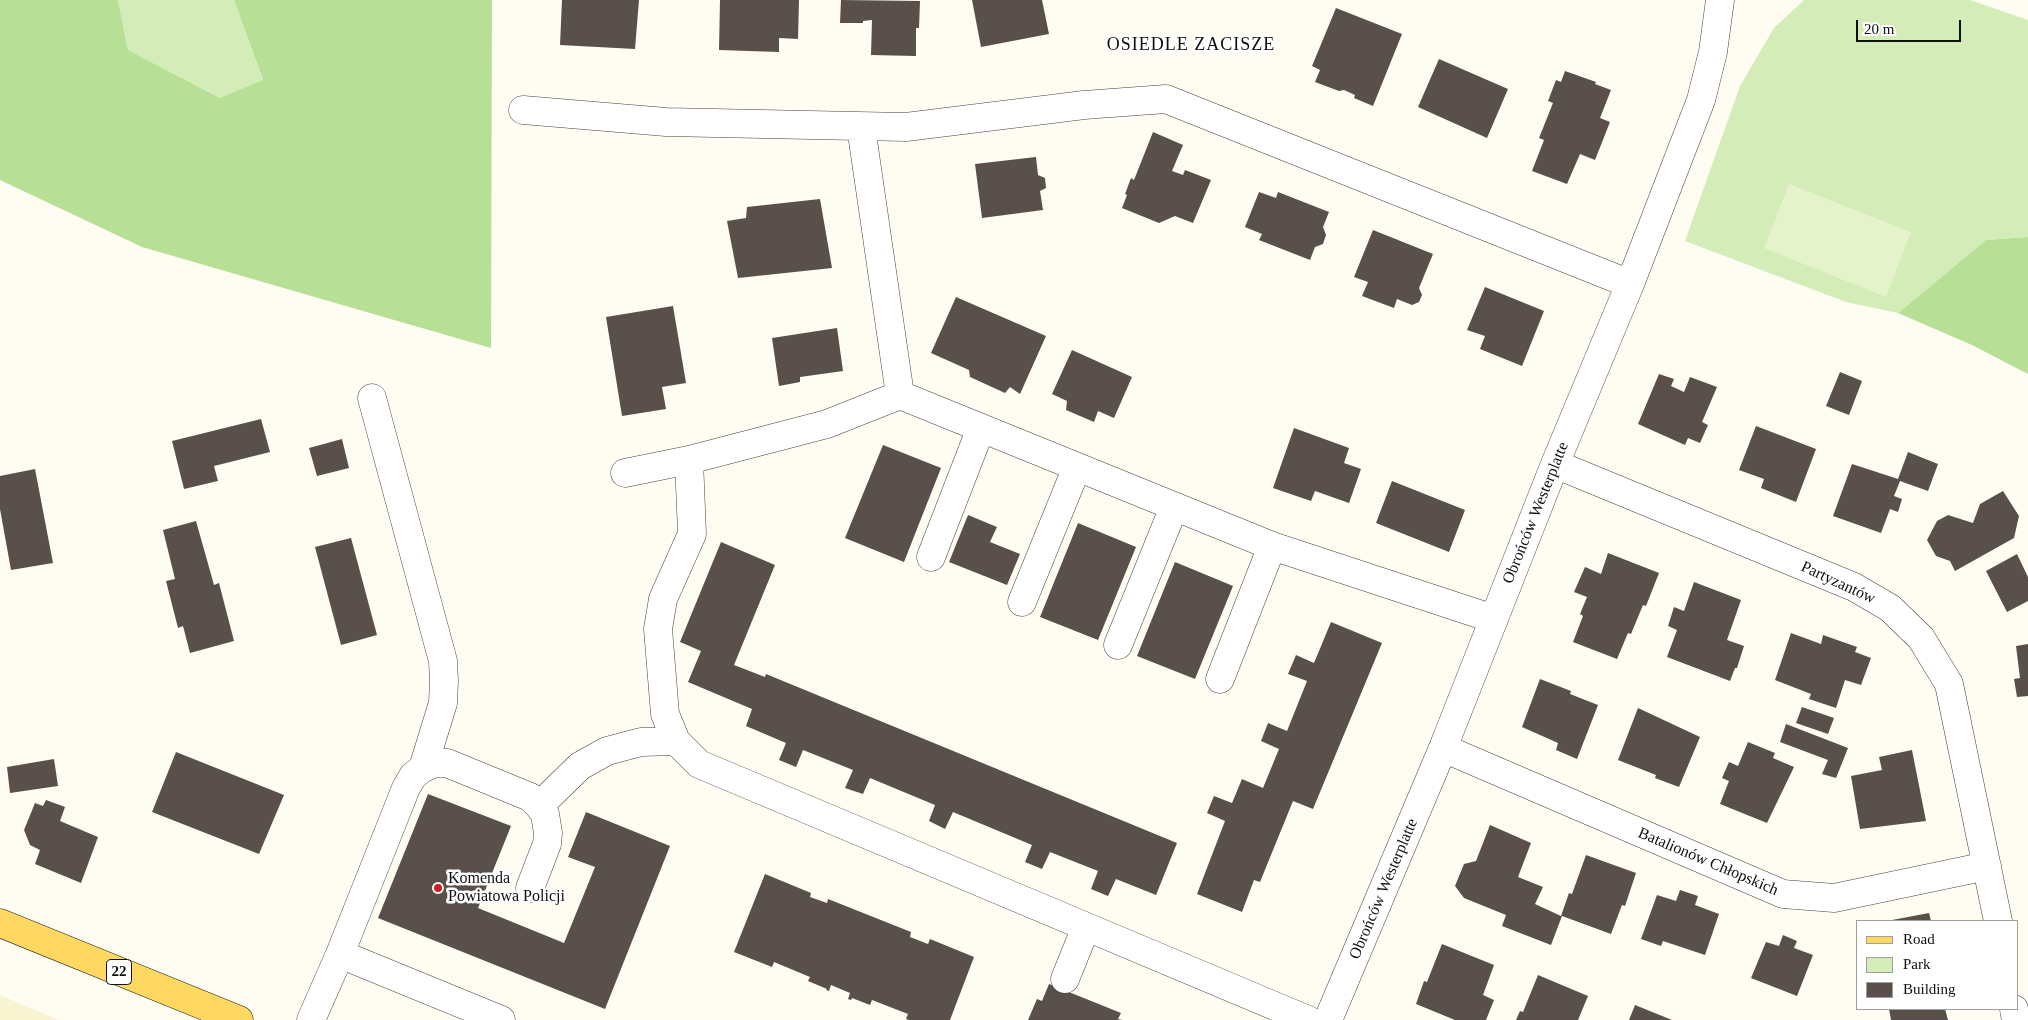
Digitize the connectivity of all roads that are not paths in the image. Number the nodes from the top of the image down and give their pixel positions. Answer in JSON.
{"nodes":[{"id":1,"x":1720,"y":0,"type":"edge"},
{"id":2,"x":523,"y":110,"type":"dead end"},
{"id":3,"x":861,"y":127,"type":"junction"},
{"id":4,"x":1630,"y":284,"type":"junction"},
{"id":5,"x":900,"y":395,"type":"junction"},
{"id":6,"x":372,"y":398,"type":"dead end"},
{"id":7,"x":981,"y":428,"type":"junction"},
{"id":8,"x":689,"y":460,"type":"junction"},
{"id":9,"x":1554,"y":464,"type":"junction"},
{"id":10,"x":1078,"y":467,"type":"junction"},
{"id":11,"x":625,"y":474,"type":"dead end"},
{"id":12,"x":1174,"y":507,"type":"junction"},
{"id":13,"x":1272,"y":546,"type":"junction"},
{"id":14,"x":930,"y":557,"type":"dead end"},
{"id":15,"x":1022,"y":602,"type":"dead end"},
{"id":16,"x":1494,"y":619,"type":"junction"},
{"id":17,"x":1118,"y":645,"type":"dead end"},
{"id":18,"x":1220,"y":679,"type":"dead end"},
{"id":19,"x":676,"y":741,"type":"junction"},
{"id":20,"x":1443,"y":748,"type":"junction"},
{"id":21,"x":423,"y":768,"type":"junction"},
{"id":22,"x":539,"y":806,"type":"junction"},
{"id":23,"x":1987,"y":866,"type":"junction"},
{"id":24,"x":530,"y":888,"type":"dead end"},
{"id":25,"x":1998,"y":920,"type":"edge"},
{"id":26,"x":0,"y":923,"type":"edge"},
{"id":27,"x":1086,"y":927,"type":"junction"},
{"id":28,"x":340,"y":954,"type":"junction"},
{"id":29,"x":1065,"y":979,"type":"dead end"},
{"id":30,"x":239,"y":1020,"type":"edge"},
{"id":31,"x":311,"y":1020,"type":"edge"},
{"id":32,"x":501,"y":1020,"type":"edge"},
{"id":33,"x":1308,"y":1020,"type":"edge"},
{"id":34,"x":1328,"y":1020,"type":"edge"}],
"edges":[{"from":1,"to":4,"type":"street","name":"Obrońców Westerplatte"},
{"from":2,"to":3,"type":"street"},
{"from":3,"to":4,"type":"street"},
{"from":3,"to":5,"type":"street"},
{"from":4,"to":9,"type":"street","name":"Obrońców Westerplatte"},
{"from":5,"to":7,"type":"street"},
{"from":5,"to":8,"type":"street"},
{"from":6,"to":21,"type":"street"},
{"from":7,"to":10,"type":"street"},
{"from":7,"to":14,"type":"street"},
{"from":8,"to":11,"type":"street"},
{"from":8,"to":19,"type":"street"},
{"from":9,"to":16,"type":"street","name":"Obrońców Westerplatte"},
{"from":9,"to":23,"type":"street","name":"Partyzantów"},
{"from":10,"to":12,"type":"street"},
{"from":10,"to":15,"type":"street"},
{"from":12,"to":13,"type":"street"},
{"from":12,"to":17,"type":"street"},
{"from":13,"to":16,"type":"street"},
{"from":13,"to":18,"type":"street"},
{"from":16,"to":20,"type":"street","name":"Obrońców Westerplatte"},
{"from":19,"to":22,"type":"street"},
{"from":19,"to":27,"type":"street"},
{"from":20,"to":23,"type":"street","name":"Batalionów Chłopskich"},
{"from":20,"to":34,"type":"street","name":"Obrońców Westerplatte"},
{"from":21,"to":22,"type":"street"},
{"from":21,"to":28,"type":"street"},
{"from":22,"to":24,"type":"street"},
{"from":23,"to":25,"type":"street","name":"Partyzantów"},
{"from":26,"to":30,"type":"main road","number":"22"},
{"from":27,"to":29,"type":"street"},
{"from":27,"to":33,"type":"street"},
{"from":28,"to":31,"type":"street"},
{"from":28,"to":32,"type":"street"}]}
